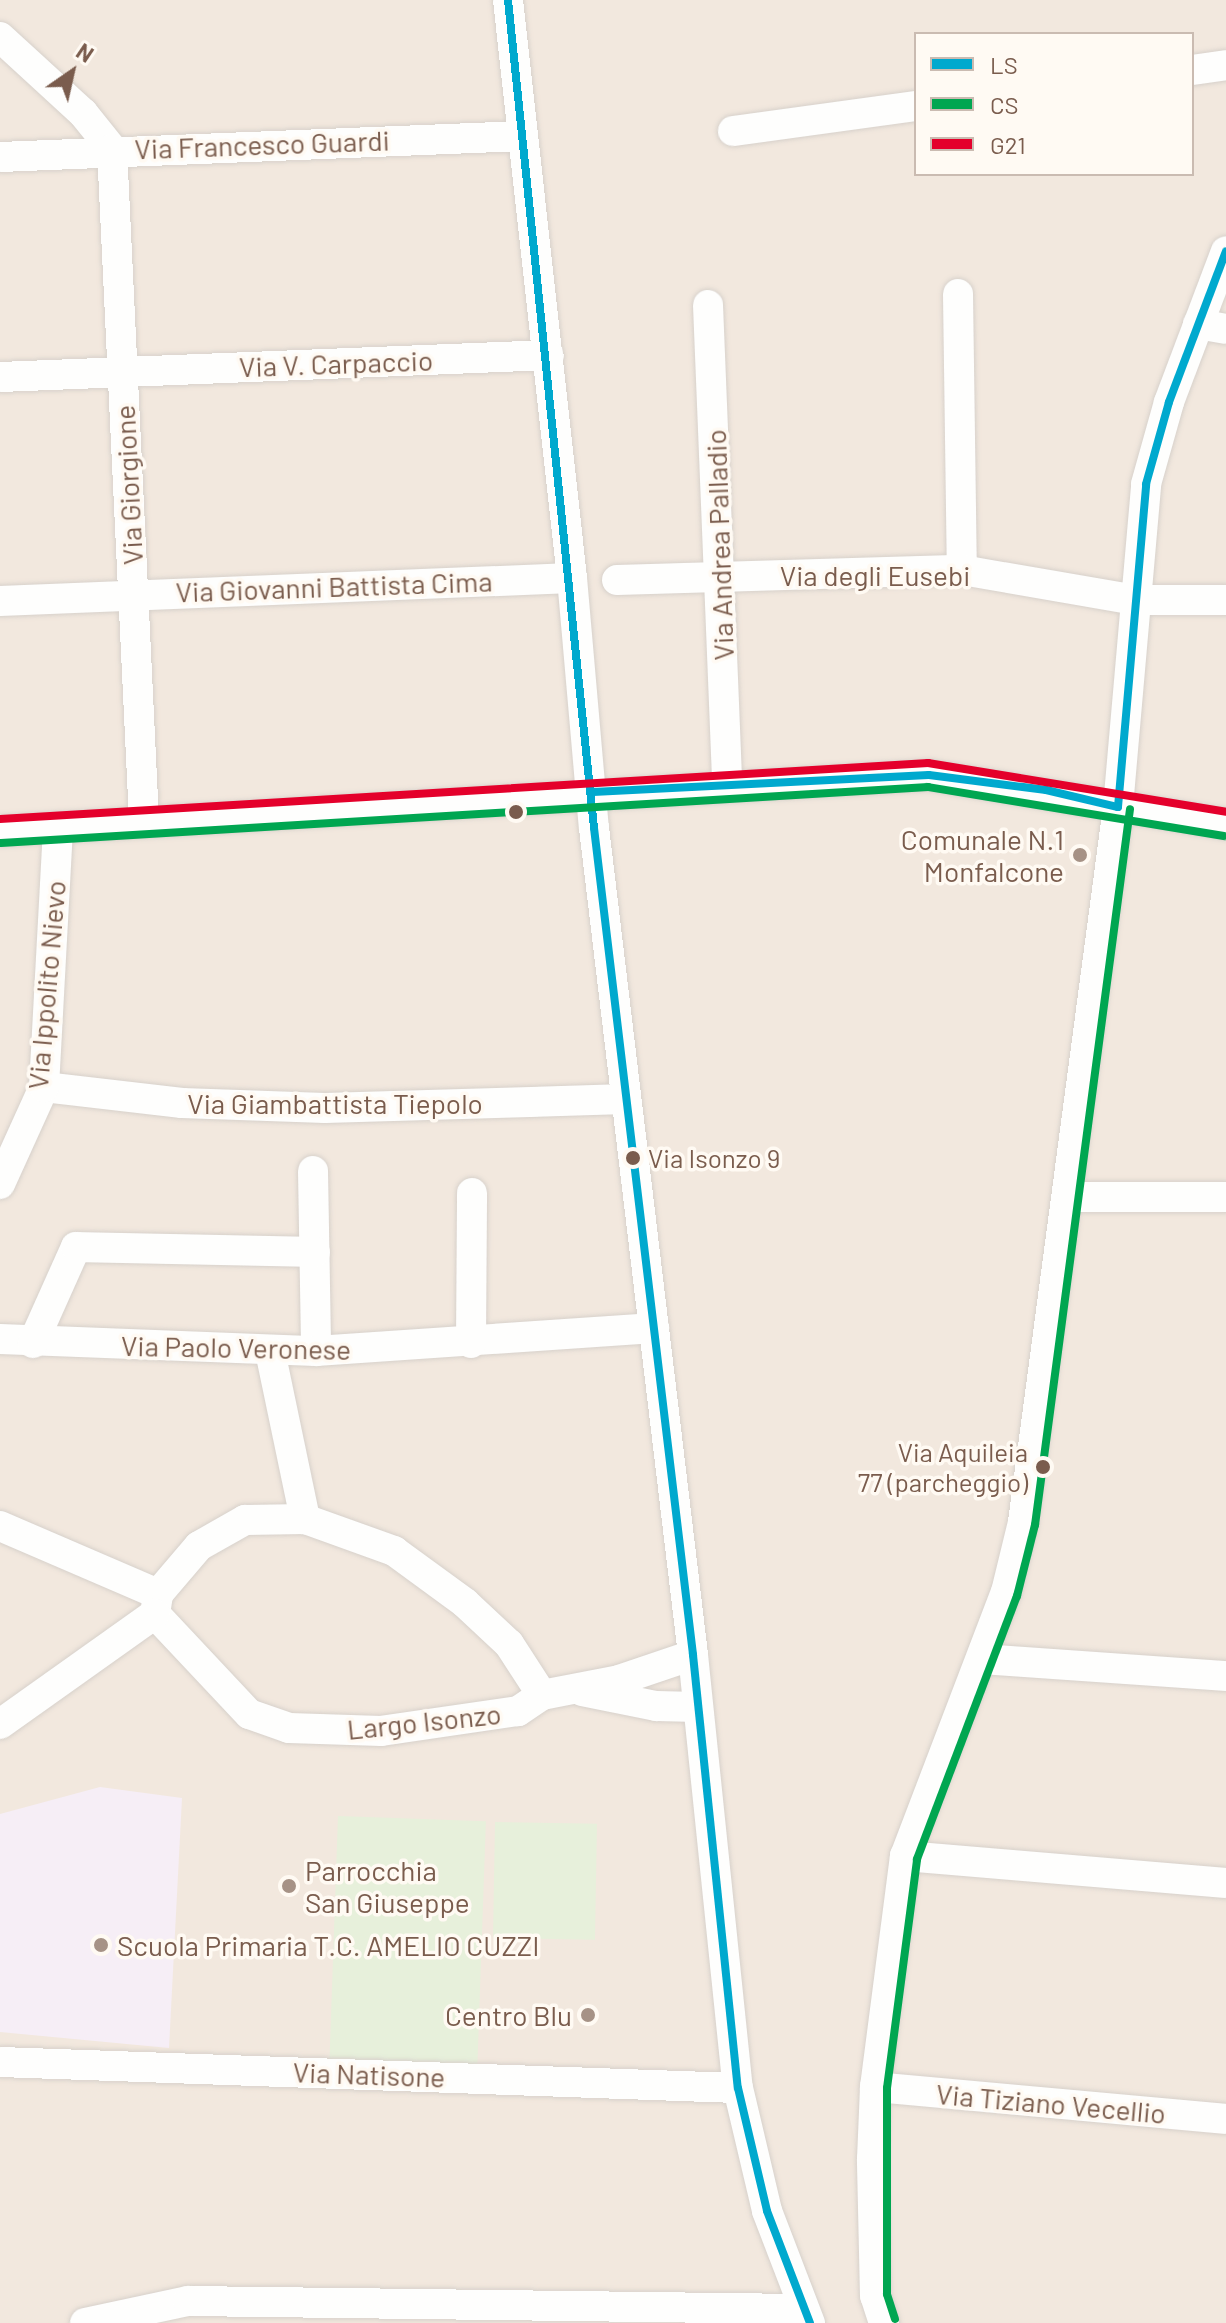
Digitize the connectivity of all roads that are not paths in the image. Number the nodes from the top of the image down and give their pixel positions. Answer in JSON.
{"nodes":[{"id":1,"x":508,"y":0,"type":"edge"},
{"id":2,"x":0,"y":37,"type":"edge"},
{"id":3,"x":1226,"y":65,"type":"edge"},
{"id":4,"x":1194,"y":70,"type":"edge"},
{"id":5,"x":914,"y":106,"type":"edge"},
{"id":6,"x":733,"y":131,"type":"dead end"},
{"id":7,"x":523,"y":136,"type":"junction"},
{"id":8,"x":112,"y":149,"type":"junction"},
{"id":9,"x":0,"y":157,"type":"edge"},
{"id":10,"x":1226,"y":251,"type":"edge"},
{"id":11,"x":958,"y":294,"type":"dead end"},
{"id":12,"x":708,"y":305,"type":"dead end"},
{"id":13,"x":1212,"y":327,"type":"edge"},
{"id":14,"x":549,"y":355,"type":"junction"},
{"id":15,"x":122,"y":370,"type":"junction"},
{"id":16,"x":0,"y":377,"type":"edge"},
{"id":17,"x":962,"y":570,"type":"junction"},
{"id":18,"x":722,"y":577,"type":"junction"},
{"id":19,"x":572,"y":578,"type":"junction"},
{"id":20,"x":617,"y":580,"type":"dead end"},
{"id":21,"x":134,"y":594,"type":"junction"},
{"id":22,"x":1136,"y":600,"type":"junction"},
{"id":23,"x":1226,"y":600,"type":"edge"},
{"id":24,"x":0,"y":601,"type":"edge"},
{"id":25,"x":727,"y":784,"type":"junction"},
{"id":26,"x":593,"y":792,"type":"junction"},
{"id":27,"x":1118,"y":807,"type":"junction"},
{"id":28,"x":144,"y":821,"type":"junction"},
{"id":29,"x":1226,"y":824,"type":"edge"},
{"id":30,"x":58,"y":827,"type":"junction"},
{"id":31,"x":0,"y":831,"type":"edge"},
{"id":32,"x":44,"y":1087,"type":"junction"},
{"id":33,"x":626,"y":1099,"type":"junction"},
{"id":34,"x":313,"y":1171,"type":"dead end"},
{"id":35,"x":0,"y":1184,"type":"edge"},
{"id":36,"x":472,"y":1193,"type":"dead end"},
{"id":37,"x":1067,"y":1197,"type":"junction"},
{"id":38,"x":1226,"y":1197,"type":"edge"},
{"id":39,"x":315,"y":1252,"type":"junction"},
{"id":40,"x":654,"y":1328,"type":"junction"},
{"id":41,"x":0,"y":1339,"type":"edge"},
{"id":42,"x":33,"y":1343,"type":"junction"},
{"id":43,"x":471,"y":1343,"type":"junction"},
{"id":44,"x":270,"y":1351,"type":"junction"},
{"id":45,"x":316,"y":1351,"type":"junction"},
{"id":46,"x":305,"y":1519,"type":"junction"},
{"id":47,"x":0,"y":1526,"type":"edge"},
{"id":48,"x":156,"y":1604,"type":"junction"},
{"id":49,"x":693,"y":1655,"type":"junction"},
{"id":50,"x":982,"y":1659,"type":"junction"},
{"id":51,"x":1226,"y":1676,"type":"edge"},
{"id":52,"x":580,"y":1690,"type":"junction"},
{"id":53,"x":542,"y":1695,"type":"junction"},
{"id":54,"x":698,"y":1707,"type":"junction"},
{"id":55,"x":0,"y":1724,"type":"edge"},
{"id":56,"x":905,"y":1856,"type":"junction"},
{"id":57,"x":1226,"y":1883,"type":"edge"},
{"id":58,"x":0,"y":2062,"type":"edge"},
{"id":59,"x":875,"y":2087,"type":"junction"},
{"id":60,"x":738,"y":2088,"type":"junction"},
{"id":61,"x":1226,"y":2119,"type":"edge"},
{"id":62,"x":807,"y":2316,"type":"edge"},
{"id":63,"x":85,"y":2323,"type":"edge"},
{"id":64,"x":884,"y":2323,"type":"edge"}],
"edges":[{"from":1,"to":7,"type":"street"},
{"from":2,"to":8,"type":"street"},
{"from":3,"to":4,"type":"street"},
{"from":5,"to":6,"type":"street"},
{"from":7,"to":8,"type":"street","name":"Via Francesco Guardi"},
{"from":7,"to":14,"type":"street"},
{"from":8,"to":9,"type":"street","name":"Via Francesco Guardi"},
{"from":8,"to":15,"type":"street","name":"Via Giorgione"},
{"from":10,"to":13,"type":"street"},
{"from":11,"to":17,"type":"street"},
{"from":12,"to":18,"type":"street","name":"Via Andrea Palladio"},
{"from":13,"to":22,"type":"street"},
{"from":14,"to":15,"type":"street","name":"Via V. Carpaccio"},
{"from":14,"to":19,"type":"street"},
{"from":15,"to":16,"type":"street","name":"Via V. Carpaccio"},
{"from":15,"to":21,"type":"street","name":"Via Giorgione"},
{"from":17,"to":18,"type":"street","name":"Via degli Eusebi"},
{"from":17,"to":22,"type":"street","name":"Via degli Eusebi"},
{"from":18,"to":20,"type":"street","name":"Via degli Eusebi"},
{"from":18,"to":25,"type":"street","name":"Via Andrea Palladio"},
{"from":19,"to":21,"type":"street","name":"Via Giovanni Battista Cima"},
{"from":19,"to":26,"type":"street"},
{"from":21,"to":24,"type":"street","name":"Via Giovanni Battista Cima"},
{"from":21,"to":28,"type":"street","name":"Via Giorgione"},
{"from":22,"to":23,"type":"street","name":"Via degli Eusebi"},
{"from":22,"to":27,"type":"street"},
{"from":25,"to":26,"type":"street"},
{"from":25,"to":27,"type":"street"},
{"from":26,"to":28,"type":"street"},
{"from":26,"to":33,"type":"street"},
{"from":27,"to":29,"type":"street"},
{"from":27,"to":37,"type":"street"},
{"from":28,"to":30,"type":"street"},
{"from":30,"to":31,"type":"street"},
{"from":30,"to":32,"type":"street","name":"Via Ippolito Nievo"},
{"from":32,"to":33,"type":"street","name":"Via Giambattista Tiepolo"},
{"from":32,"to":35,"type":"street","name":"Via Ippolito Nievo"},
{"from":33,"to":40,"type":"street"},
{"from":34,"to":39,"type":"street"},
{"from":36,"to":43,"type":"street"},
{"from":37,"to":38,"type":"street"},
{"from":37,"to":50,"type":"street"},
{"from":39,"to":42,"type":"street"},
{"from":39,"to":45,"type":"street"},
{"from":40,"to":43,"type":"street","name":"Via Paolo Veronese"},
{"from":40,"to":49,"type":"street"},
{"from":41,"to":42,"type":"street","name":"Via Paolo Veronese"},
{"from":42,"to":44,"type":"street","name":"Via Paolo Veronese"},
{"from":43,"to":45,"type":"street","name":"Via Paolo Veronese"},
{"from":44,"to":45,"type":"street","name":"Via Paolo Veronese"},
{"from":44,"to":46,"type":"street"},
{"from":46,"to":48,"type":"street","name":"Largo Isonzo"},
{"from":46,"to":53,"type":"street","name":"Largo Isonzo"},
{"from":47,"to":48,"type":"street","name":"Largo Isonzo"},
{"from":48,"to":53,"type":"street","name":"Largo Isonzo"},
{"from":48,"to":55,"type":"street","name":"Largo Isonzo"},
{"from":49,"to":52,"type":"street","name":"Largo Isonzo"},
{"from":49,"to":54,"type":"street"},
{"from":50,"to":51,"type":"street"},
{"from":50,"to":56,"type":"street"},
{"from":52,"to":53,"type":"street","name":"Largo Isonzo"},
{"from":52,"to":54,"type":"street","name":"Largo Isonzo"},
{"from":54,"to":60,"type":"street"},
{"from":56,"to":57,"type":"street"},
{"from":56,"to":59,"type":"street"},
{"from":58,"to":60,"type":"street","name":"Via Natisone"},
{"from":59,"to":61,"type":"street","name":"Via Tiziano Vecellio"},
{"from":59,"to":64,"type":"street"},
{"from":60,"to":62,"type":"street"},
{"from":62,"to":63,"type":"street"}]}
